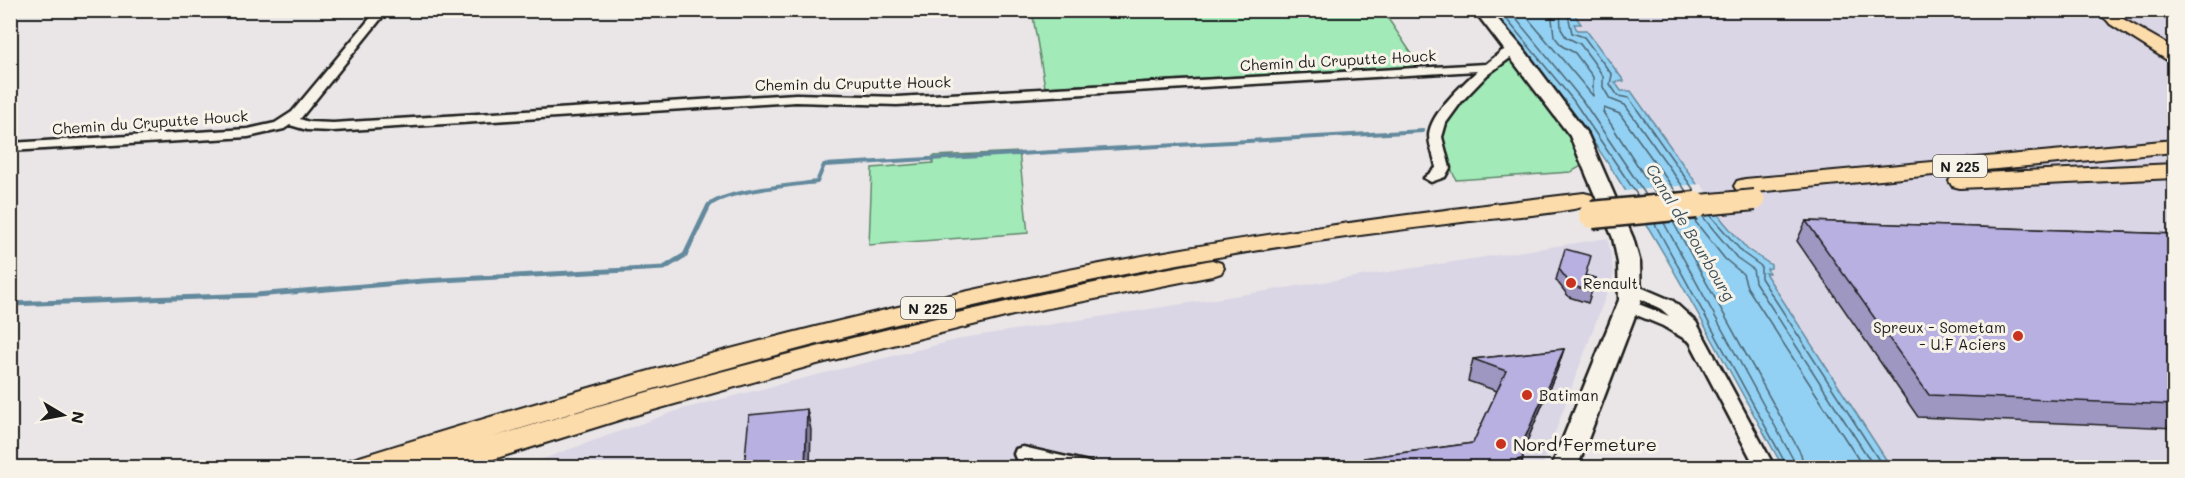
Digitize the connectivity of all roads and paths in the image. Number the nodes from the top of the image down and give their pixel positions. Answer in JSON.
{"nodes":[{"id":1,"x":383,"y":10,"type":"edge"},
{"id":2,"x":1481,"y":10,"type":"edge"},
{"id":3,"x":2099,"y":10,"type":"edge"},
{"id":4,"x":2116,"y":20,"type":"junction"},
{"id":5,"x":2175,"y":49,"type":"edge"},
{"id":6,"x":1517,"y":52,"type":"junction"},
{"id":7,"x":2175,"y":56,"type":"edge"},
{"id":8,"x":1490,"y":67,"type":"junction"},
{"id":9,"x":290,"y":120,"type":"junction"},
{"id":10,"x":2175,"y":135,"type":"edge"},
{"id":11,"x":2175,"y":146,"type":"edge"},
{"id":12,"x":10,"y":147,"type":"edge"},
{"id":13,"x":2175,"y":160,"type":"edge"},
{"id":14,"x":2003,"y":162,"type":"junction"},
{"id":15,"x":2175,"y":171,"type":"edge"},
{"id":16,"x":1431,"y":178,"type":"dead end"},
{"id":17,"x":1960,"y":181,"type":"junction"},
{"id":18,"x":1750,"y":193,"type":"junction"},
{"id":19,"x":1588,"y":208,"type":"junction"},
{"id":20,"x":1629,"y":296,"type":"junction"},
{"id":21,"x":764,"y":368,"type":"junction"},
{"id":22,"x":1023,"y":454,"type":"dead end"},
{"id":23,"x":361,"y":468,"type":"edge"},
{"id":24,"x":428,"y":468,"type":"edge"},
{"id":25,"x":472,"y":468,"type":"edge"},
{"id":26,"x":1084,"y":468,"type":"edge"},
{"id":27,"x":1564,"y":468,"type":"edge"},
{"id":28,"x":1766,"y":468,"type":"edge"}],
"edges":[{"from":1,"to":9,"type":"street","name":"Chemin du Cruputte Houck"},
{"from":2,"to":6,"type":"main road"},
{"from":3,"to":4,"type":"street"},
{"from":4,"to":5,"type":"highway"},
{"from":4,"to":7,"type":"highway"},
{"from":6,"to":8,"type":"street"},
{"from":6,"to":20,"type":"main road"},
{"from":8,"to":9,"type":"street","name":"Chemin du Cruputte Houck"},
{"from":8,"to":16,"type":"street"},
{"from":9,"to":12,"type":"street","name":"Chemin du Cruputte Houck"},
{"from":10,"to":14,"type":"highway"},
{"from":11,"to":14,"type":"highway","number":"N 225"},
{"from":13,"to":17,"type":"highway","number":"N 225"},
{"from":14,"to":18,"type":"highway","number":"N 225"},
{"from":15,"to":17,"type":"highway"},
{"from":17,"to":18,"type":"highway","number":"N 225"},
{"from":18,"to":19,"type":"highway","number":"N 225","bridge":true},
{"from":19,"to":21,"type":"highway","number":"N 225"},
{"from":19,"to":23,"type":"highway","number":"N 225"},
{"from":20,"to":27,"type":"main road"},
{"from":20,"to":28,"type":"street"},
{"from":21,"to":24,"type":"highway","number":"N 225"},
{"from":21,"to":25,"type":"highway"},
{"from":22,"to":26,"type":"street"}]}
